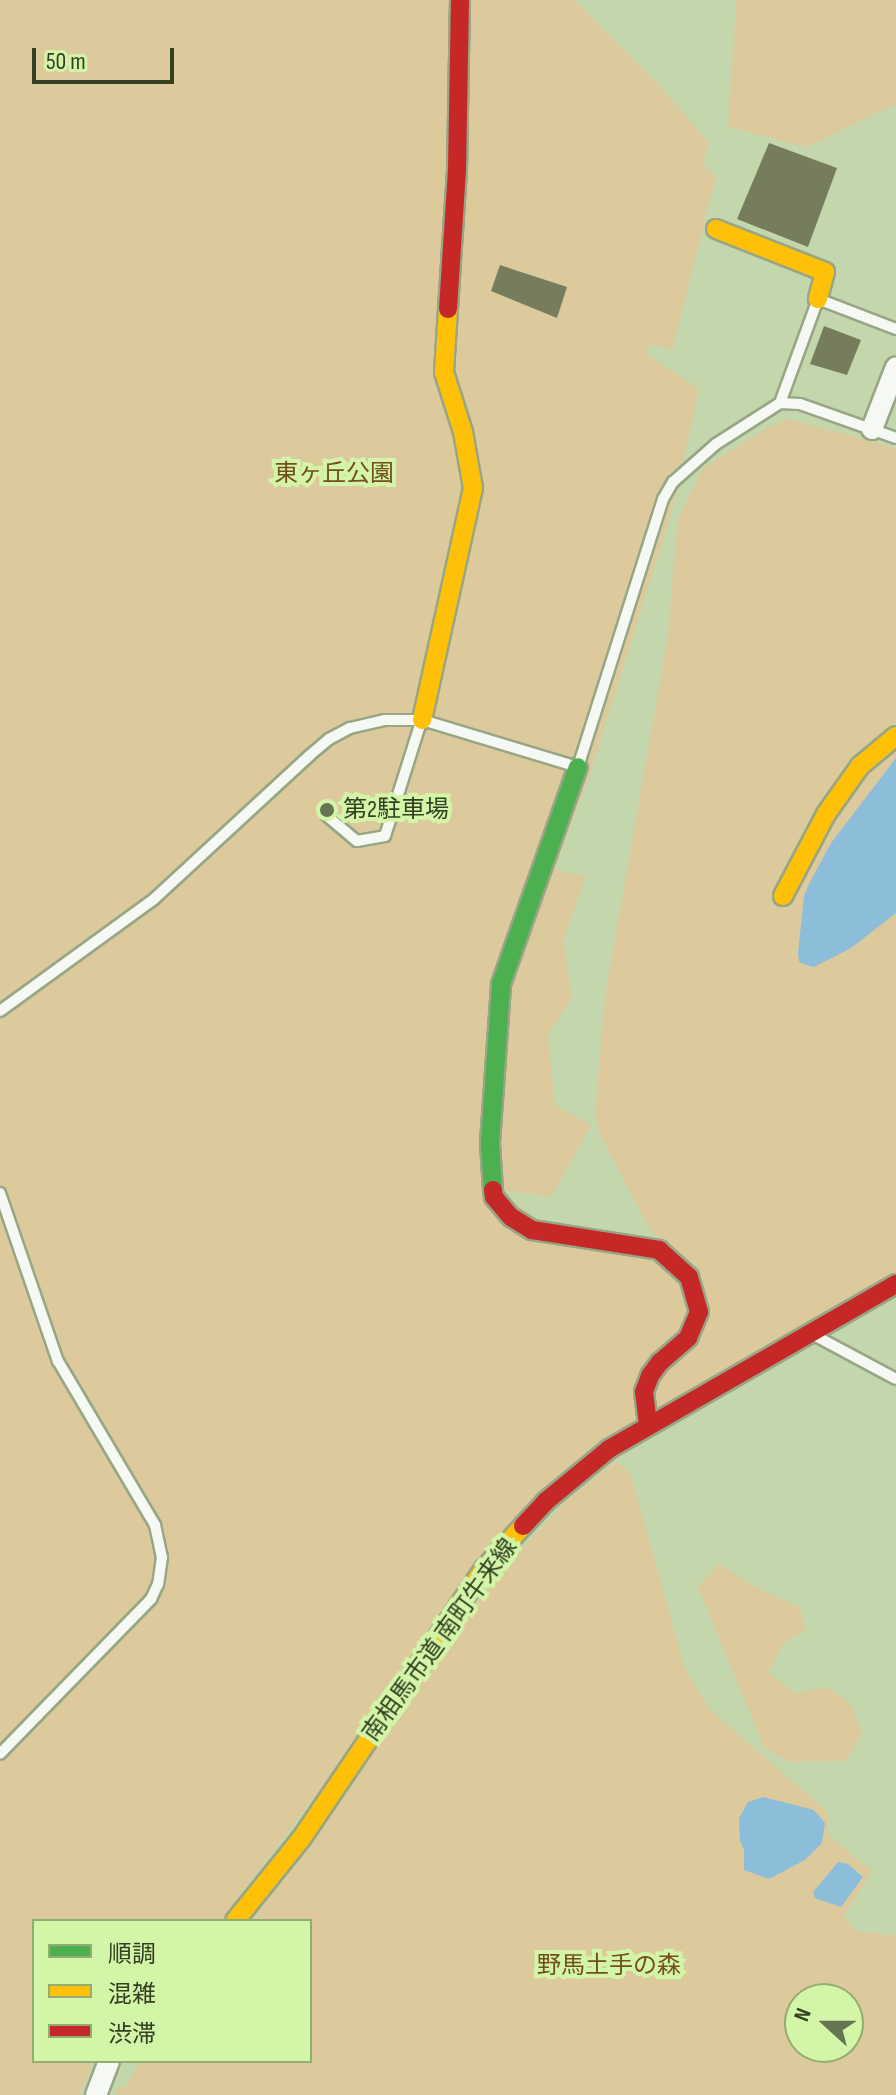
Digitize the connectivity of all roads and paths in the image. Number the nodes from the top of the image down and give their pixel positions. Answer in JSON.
{"nodes":[{"id":1,"x":460,"y":0,"type":"edge"},
{"id":2,"x":716,"y":229,"type":"dead end"},
{"id":3,"x":818,"y":299,"type":"junction"},
{"id":4,"x":896,"y":329,"type":"edge"},
{"id":5,"x":896,"y":367,"type":"edge"},
{"id":6,"x":780,"y":403,"type":"junction"},
{"id":7,"x":872,"y":429,"type":"junction"},
{"id":8,"x":896,"y":438,"type":"edge"},
{"id":9,"x":422,"y":720,"type":"junction"},
{"id":10,"x":896,"y":736,"type":"edge"},
{"id":11,"x":578,"y":767,"type":"junction"},
{"id":12,"x":327,"y":816,"type":"dead end"},
{"id":13,"x":783,"y":896,"type":"dead end"},
{"id":14,"x":0,"y":1011,"type":"edge"},
{"id":15,"x":0,"y":1193,"type":"edge"},
{"id":16,"x":896,"y":1284,"type":"edge"},
{"id":17,"x":810,"y":1333,"type":"junction"},
{"id":18,"x":896,"y":1379,"type":"edge"},
{"id":19,"x":648,"y":1426,"type":"junction"},
{"id":20,"x":0,"y":1754,"type":"edge"},
{"id":21,"x":237,"y":1919,"type":"edge"},
{"id":22,"x":108,"y":2063,"type":"edge"},
{"id":23,"x":96,"y":2095,"type":"edge"}],
"edges":[{"from":1,"to":9,"type":"street"},
{"from":2,"to":3,"type":"street"},
{"from":3,"to":4,"type":"lane"},
{"from":3,"to":6,"type":"lane"},
{"from":5,"to":7,"type":"street"},
{"from":6,"to":7,"type":"lane"},
{"from":6,"to":11,"type":"lane"},
{"from":7,"to":8,"type":"lane"},
{"from":9,"to":11,"type":"lane"},
{"from":9,"to":12,"type":"lane"},
{"from":9,"to":14,"type":"lane"},
{"from":10,"to":13,"type":"street"},
{"from":11,"to":19,"type":"street"},
{"from":15,"to":20,"type":"lane"},
{"from":16,"to":17,"type":"street","name":"南相馬市道 南町牛来線"},
{"from":17,"to":18,"type":"lane"},
{"from":17,"to":19,"type":"street","name":"南相馬市道 南町牛来線"},
{"from":19,"to":21,"type":"street","name":"南相馬市道 南町牛来線"},
{"from":22,"to":23,"type":"street"}]}
